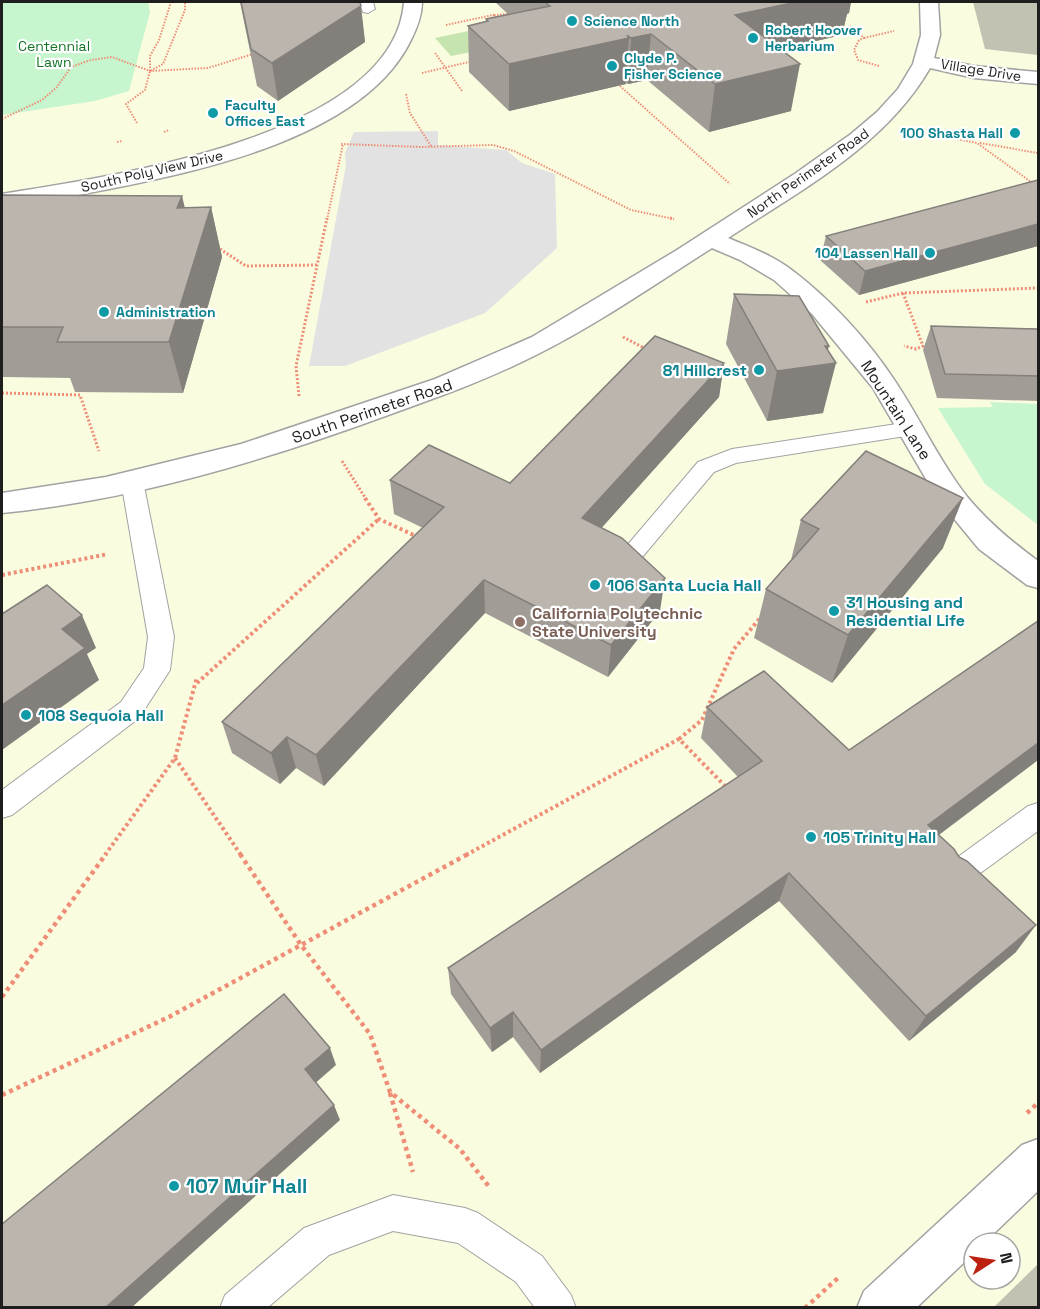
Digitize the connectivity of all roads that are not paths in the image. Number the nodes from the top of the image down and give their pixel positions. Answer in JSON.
{"nodes":[{"id":1,"x":413,"y":2,"type":"edge"},
{"id":2,"x":929,"y":2,"type":"edge"},
{"id":3,"x":923,"y":61,"type":"junction"},
{"id":4,"x":1038,"y":78,"type":"edge"},
{"id":5,"x":2,"y":201,"type":"edge"},
{"id":6,"x":711,"y":239,"type":"junction"},
{"id":7,"x":910,"y":429,"type":"junction"},
{"id":8,"x":132,"y":481,"type":"junction"},
{"id":9,"x":2,"y":503,"type":"edge"},
{"id":10,"x":625,"y":562,"type":"edge"},
{"id":11,"x":1038,"y":577,"type":"edge"},
{"id":12,"x":2,"y":806,"type":"edge"},
{"id":13,"x":1038,"y":815,"type":"edge"},
{"id":14,"x":954,"y":876,"type":"edge"},
{"id":15,"x":1038,"y":1161,"type":"edge"},
{"id":16,"x":238,"y":1308,"type":"edge"},
{"id":17,"x":558,"y":1308,"type":"edge"},
{"id":18,"x":881,"y":1308,"type":"edge"}],
"edges":[{"from":1,"to":5,"type":"street","name":"South Poly View Drive"},
{"from":2,"to":3,"type":"street","name":"North Perimeter Road"},
{"from":3,"to":4,"type":"street","name":"Village Drive"},
{"from":3,"to":6,"type":"street","name":"North Perimeter Road"},
{"from":6,"to":7,"type":"street","name":"Mountain Lane"},
{"from":6,"to":8,"type":"street","name":"South Perimeter Road"},
{"from":7,"to":10,"type":"lane"},
{"from":7,"to":11,"type":"street","name":"Mountain Lane"},
{"from":8,"to":9,"type":"street","name":"South Perimeter Road"},
{"from":8,"to":12,"type":"lane"},
{"from":13,"to":14,"type":"lane"},
{"from":15,"to":18,"type":"street"},
{"from":16,"to":17,"type":"lane"}]}
